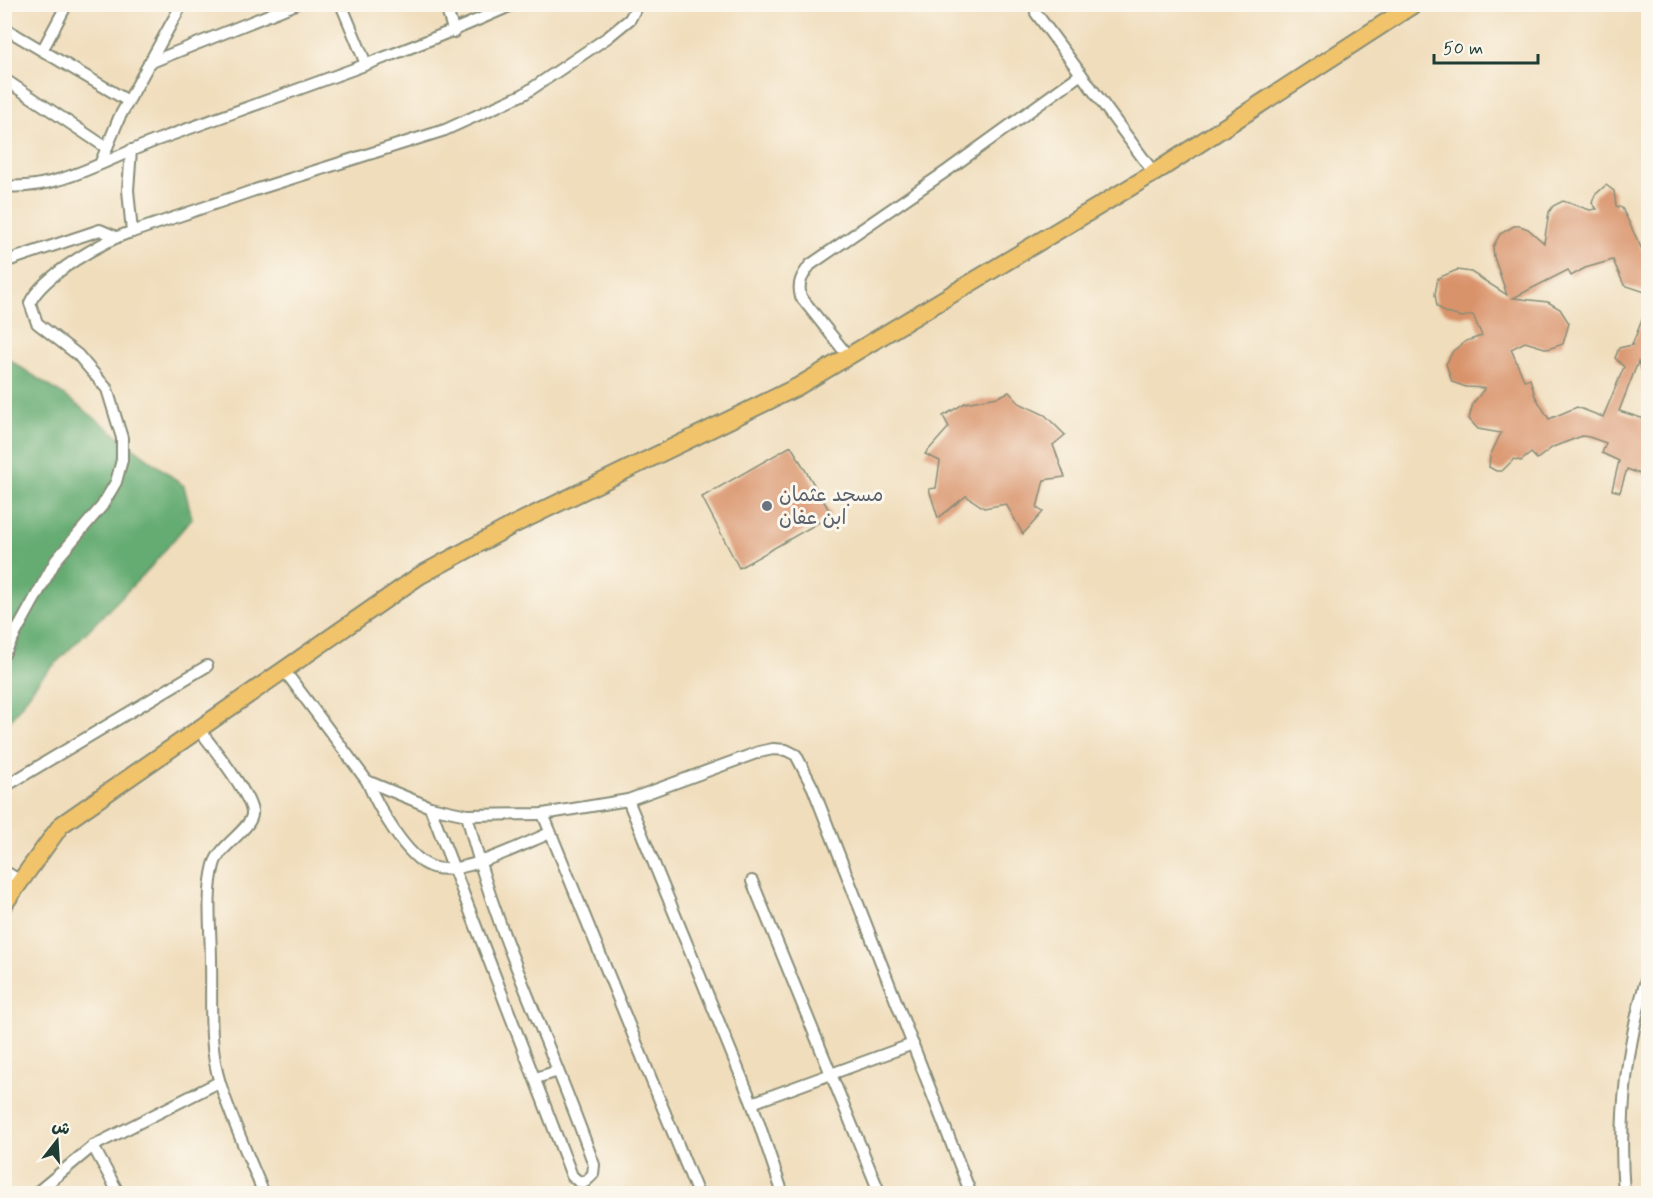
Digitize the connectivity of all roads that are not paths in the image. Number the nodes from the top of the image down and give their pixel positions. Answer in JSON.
{"nodes":[{"id":1,"x":67,"y":4,"type":"edge"},
{"id":2,"x":182,"y":4,"type":"edge"},
{"id":3,"x":296,"y":4,"type":"edge"},
{"id":4,"x":341,"y":4,"type":"edge"},
{"id":5,"x":445,"y":4,"type":"edge"},
{"id":6,"x":514,"y":4,"type":"edge"},
{"id":7,"x":638,"y":4,"type":"edge"},
{"id":8,"x":1414,"y":4,"type":"edge"},
{"id":9,"x":1036,"y":13,"type":"dead end"},
{"id":10,"x":4,"y":28,"type":"edge"},
{"id":11,"x":454,"y":32,"type":"junction"},
{"id":12,"x":44,"y":49,"type":"junction"},
{"id":13,"x":149,"y":63,"type":"junction"},
{"id":14,"x":366,"y":64,"type":"junction"},
{"id":15,"x":1081,"y":74,"type":"junction"},
{"id":16,"x":4,"y":79,"type":"edge"},
{"id":17,"x":128,"y":101,"type":"junction"},
{"id":18,"x":107,"y":148,"type":"junction"},
{"id":19,"x":131,"y":150,"type":"junction"},
{"id":20,"x":101,"y":162,"type":"junction"},
{"id":21,"x":1154,"y":173,"type":"junction"},
{"id":22,"x":4,"y":186,"type":"edge"},
{"id":23,"x":132,"y":232,"type":"junction"},
{"id":24,"x":114,"y":236,"type":"junction"},
{"id":25,"x":4,"y":262,"type":"edge"},
{"id":26,"x":848,"y":356,"type":"junction"},
{"id":27,"x":4,"y":654,"type":"edge"},
{"id":28,"x":207,"y":666,"type":"dead end"},
{"id":29,"x":284,"y":670,"type":"junction"},
{"id":30,"x":198,"y":728,"type":"junction"},
{"id":31,"x":367,"y":781,"type":"junction"},
{"id":32,"x":4,"y":787,"type":"edge"},
{"id":33,"x":628,"y":800,"type":"junction"},
{"id":34,"x":430,"y":807,"type":"junction"},
{"id":35,"x":543,"y":814,"type":"junction"},
{"id":36,"x":467,"y":815,"type":"junction"},
{"id":37,"x":550,"y":834,"type":"junction"},
{"id":38,"x":478,"y":862,"type":"junction"},
{"id":39,"x":453,"y":867,"type":"junction"},
{"id":40,"x":4,"y":872,"type":"edge"},
{"id":41,"x":21,"y":881,"type":"junction"},
{"id":42,"x":752,"y":881,"type":"dead end"},
{"id":43,"x":4,"y":904,"type":"edge"},
{"id":44,"x":1648,"y":973,"type":"edge"},
{"id":45,"x":913,"y":1044,"type":"junction"},
{"id":46,"x":558,"y":1071,"type":"junction"},
{"id":47,"x":832,"y":1073,"type":"junction"},
{"id":48,"x":536,"y":1078,"type":"junction"},
{"id":49,"x":219,"y":1082,"type":"junction"},
{"id":50,"x":752,"y":1103,"type":"junction"},
{"id":51,"x":93,"y":1146,"type":"junction"},
{"id":52,"x":35,"y":1194,"type":"edge"},
{"id":53,"x":119,"y":1194,"type":"edge"},
{"id":54,"x":264,"y":1194,"type":"edge"},
{"id":55,"x":698,"y":1194,"type":"edge"},
{"id":56,"x":783,"y":1194,"type":"edge"},
{"id":57,"x":880,"y":1194,"type":"edge"},
{"id":58,"x":971,"y":1194,"type":"edge"},
{"id":59,"x":1624,"y":1194,"type":"edge"}],
"edges":[{"from":1,"to":12,"type":"street"},
{"from":2,"to":13,"type":"street"},
{"from":3,"to":13,"type":"street"},
{"from":4,"to":14,"type":"street"},
{"from":5,"to":11,"type":"street"},
{"from":6,"to":11,"type":"street"},
{"from":7,"to":23,"type":"street"},
{"from":8,"to":21,"type":"main road"},
{"from":9,"to":15,"type":"street"},
{"from":10,"to":12,"type":"street"},
{"from":11,"to":14,"type":"street"},
{"from":12,"to":17,"type":"street"},
{"from":13,"to":17,"type":"street"},
{"from":14,"to":19,"type":"street"},
{"from":15,"to":21,"type":"street"},
{"from":15,"to":26,"type":"street"},
{"from":16,"to":18,"type":"street"},
{"from":17,"to":18,"type":"street"},
{"from":18,"to":20,"type":"street"},
{"from":19,"to":20,"type":"street"},
{"from":19,"to":23,"type":"street"},
{"from":20,"to":22,"type":"street"},
{"from":21,"to":26,"type":"main road"},
{"from":23,"to":24,"type":"street"},
{"from":24,"to":25,"type":"street"},
{"from":24,"to":27,"type":"street"},
{"from":26,"to":29,"type":"main road"},
{"from":28,"to":32,"type":"street"},
{"from":29,"to":30,"type":"main road"},
{"from":29,"to":31,"type":"street"},
{"from":30,"to":41,"type":"main road"},
{"from":30,"to":49,"type":"street"},
{"from":31,"to":34,"type":"street"},
{"from":31,"to":39,"type":"street"},
{"from":33,"to":35,"type":"street"},
{"from":33,"to":45,"type":"street"},
{"from":33,"to":50,"type":"street"},
{"from":34,"to":36,"type":"street"},
{"from":34,"to":39,"type":"street"},
{"from":35,"to":36,"type":"street"},
{"from":35,"to":37,"type":"street"},
{"from":36,"to":38,"type":"street"},
{"from":37,"to":38,"type":"street"},
{"from":37,"to":55,"type":"street"},
{"from":38,"to":39,"type":"street"},
{"from":38,"to":46,"type":"street"},
{"from":39,"to":48,"type":"street"},
{"from":40,"to":41,"type":"street"},
{"from":41,"to":43,"type":"main road"},
{"from":42,"to":47,"type":"street"},
{"from":44,"to":59,"type":"street"},
{"from":45,"to":47,"type":"street"},
{"from":45,"to":58,"type":"street"},
{"from":46,"to":48,"type":"street"},
{"from":46,"to":48,"type":"street"},
{"from":47,"to":50,"type":"street"},
{"from":47,"to":57,"type":"street"},
{"from":49,"to":51,"type":"street"},
{"from":49,"to":54,"type":"street"},
{"from":50,"to":56,"type":"street"},
{"from":51,"to":52,"type":"street"},
{"from":51,"to":53,"type":"street"}]}
